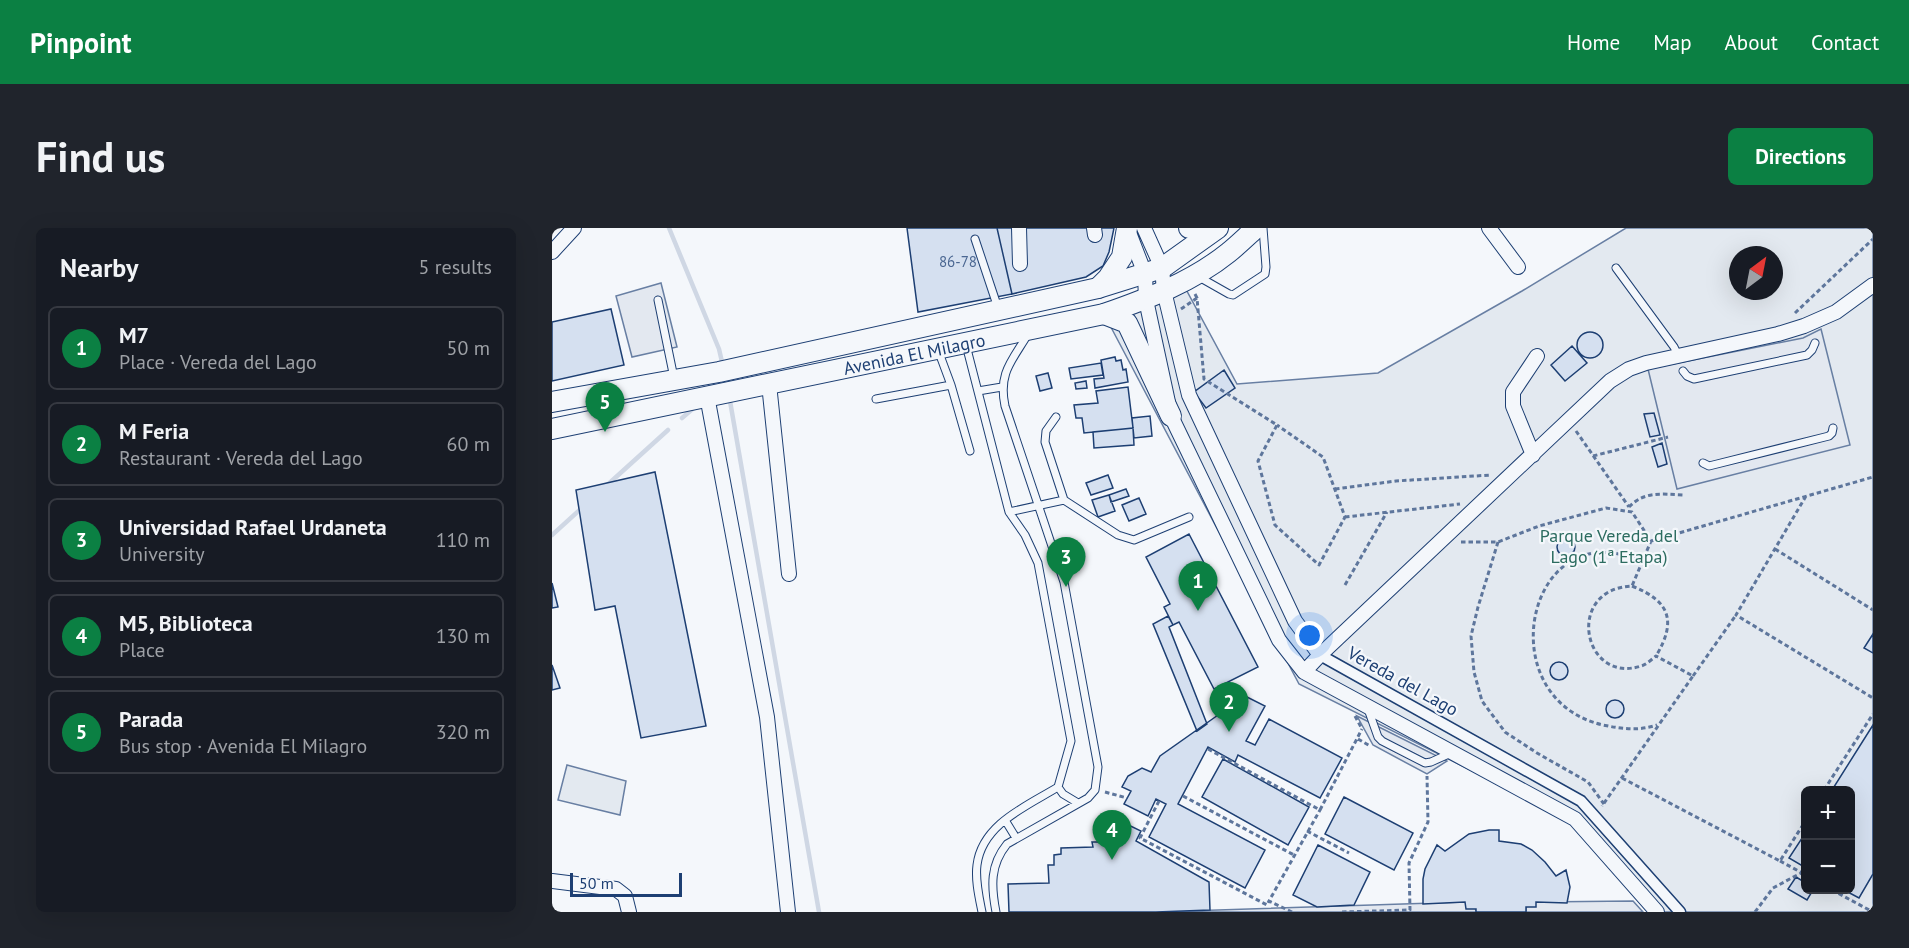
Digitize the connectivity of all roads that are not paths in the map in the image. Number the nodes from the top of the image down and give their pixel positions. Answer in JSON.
{"nodes":[{"id":1,"x":574,"y":228,"type":"edge"},
{"id":2,"x":1019,"y":228,"type":"edge"},
{"id":3,"x":1127,"y":228,"type":"edge"},
{"id":4,"x":1144,"y":228,"type":"edge"},
{"id":5,"x":1188,"y":228,"type":"edge"},
{"id":6,"x":1197,"y":228,"type":"edge"},
{"id":7,"x":1218,"y":228,"type":"edge"},
{"id":8,"x":1256,"y":228,"type":"edge"},
{"id":9,"x":1263,"y":228,"type":"edge"},
{"id":10,"x":1489,"y":228,"type":"edge"},
{"id":11,"x":975,"y":239,"type":"dead end"},
{"id":12,"x":552,"y":252,"type":"edge"},
{"id":13,"x":1020,"y":264,"type":"dead end"},
{"id":14,"x":1518,"y":267,"type":"dead end"},
{"id":15,"x":1616,"y":268,"type":"dead end"},
{"id":16,"x":1154,"y":271,"type":"junction"},
{"id":17,"x":1195,"y":274,"type":"junction"},
{"id":18,"x":1873,"y":285,"type":"edge"},
{"id":19,"x":1098,"y":288,"type":"junction"},
{"id":20,"x":1164,"y":291,"type":"junction"},
{"id":21,"x":658,"y":300,"type":"dead end"},
{"id":22,"x":1146,"y":300,"type":"junction"},
{"id":23,"x":998,"y":310,"type":"junction"},
{"id":24,"x":1104,"y":314,"type":"junction"},
{"id":25,"x":1031,"y":329,"type":"junction"},
{"id":26,"x":965,"y":343,"type":"junction"},
{"id":27,"x":1815,"y":343,"type":"dead end"},
{"id":28,"x":937,"y":348,"type":"junction"},
{"id":29,"x":1678,"y":355,"type":"junction"},
{"id":30,"x":1537,"y":356,"type":"dead end"},
{"id":31,"x":1683,"y":371,"type":"dead end"},
{"id":32,"x":674,"y":380,"type":"junction"},
{"id":33,"x":769,"y":384,"type":"junction"},
{"id":34,"x":951,"y":385,"type":"junction"},
{"id":35,"x":1002,"y":387,"type":"junction"},
{"id":36,"x":978,"y":391,"type":"junction"},
{"id":37,"x":707,"y":396,"type":"junction"},
{"id":38,"x":876,"y":399,"type":"dead end"},
{"id":39,"x":552,"y":402,"type":"edge"},
{"id":40,"x":1171,"y":416,"type":"junction"},
{"id":41,"x":1056,"y":417,"type":"dead end"},
{"id":42,"x":1833,"y":428,"type":"dead end"},
{"id":43,"x":552,"y":429,"type":"edge"},
{"id":44,"x":970,"y":451,"type":"dead end"},
{"id":45,"x":1533,"y":455,"type":"junction"},
{"id":46,"x":1703,"y":463,"type":"dead end"},
{"id":47,"x":1064,"y":500,"type":"junction"},
{"id":48,"x":1039,"y":505,"type":"junction"},
{"id":49,"x":1009,"y":512,"type":"junction"},
{"id":50,"x":1189,"y":517,"type":"dead end"},
{"id":51,"x":789,"y":574,"type":"dead end"},
{"id":52,"x":1320,"y":655,"type":"junction"},
{"id":53,"x":1304,"y":672,"type":"junction"},
{"id":54,"x":1367,"y":706,"type":"junction"},
{"id":55,"x":1452,"y":752,"type":"junction"},
{"id":56,"x":1058,"y":787,"type":"junction"},
{"id":57,"x":1078,"y":803,"type":"junction"},
{"id":58,"x":1005,"y":820,"type":"junction"},
{"id":59,"x":1016,"y":838,"type":"junction"},
{"id":60,"x":552,"y":881,"type":"edge"},
{"id":61,"x":629,"y":912,"type":"edge"},
{"id":62,"x":788,"y":912,"type":"edge"},
{"id":63,"x":982,"y":912,"type":"edge"},
{"id":64,"x":996,"y":912,"type":"edge"},
{"id":65,"x":1657,"y":912,"type":"edge"},
{"id":66,"x":1680,"y":912,"type":"edge"}],
"edges":[{"from":1,"to":12,"type":"street"},
{"from":2,"to":13,"type":"street"},
{"from":3,"to":16,"type":"street"},
{"from":3,"to":19,"type":"main road"},
{"from":4,"to":16,"type":"street"},
{"from":5,"to":6,"type":"main road"},
{"from":7,"to":16,"type":"main road","name":"Avenida El Milagro"},
{"from":8,"to":17,"type":"main road","name":"Avenida El Milagro"},
{"from":9,"to":17,"type":"lane"},
{"from":10,"to":14,"type":"street"},
{"from":11,"to":23,"type":"lane"},
{"from":15,"to":29,"type":"lane"},
{"from":16,"to":19,"type":"main road","name":"Avenida El Milagro"},
{"from":16,"to":20,"type":"street","name":"Vereda del Lago"},
{"from":16,"to":22,"type":"street"},
{"from":17,"to":20,"type":"main road","name":"Avenida El Milagro"},
{"from":18,"to":29,"type":"street"},
{"from":19,"to":23,"type":"main road","name":"Avenida El Milagro"},
{"from":20,"to":22,"type":"main road","name":"Avenida El Milagro"},
{"from":20,"to":52,"type":"street","name":"Vereda del Lago"},
{"from":21,"to":32,"type":"lane"},
{"from":22,"to":24,"type":"main road","name":"Avenida El Milagro"},
{"from":22,"to":40,"type":"street"},
{"from":23,"to":32,"type":"main road","name":"Avenida El Milagro"},
{"from":24,"to":25,"type":"main road","name":"Avenida El Milagro"},
{"from":24,"to":40,"type":"main road"},
{"from":25,"to":26,"type":"main road","name":"Avenida El Milagro"},
{"from":25,"to":35,"type":"lane"},
{"from":26,"to":28,"type":"main road","name":"Avenida El Milagro"},
{"from":26,"to":36,"type":"lane"},
{"from":27,"to":31,"type":"lane"},
{"from":28,"to":33,"type":"main road","name":"Avenida El Milagro"},
{"from":28,"to":34,"type":"lane"},
{"from":29,"to":45,"type":"street"},
{"from":30,"to":45,"type":"street"},
{"from":32,"to":39,"type":"main road","name":"Avenida El Milagro"},
{"from":33,"to":37,"type":"main road","name":"Avenida El Milagro"},
{"from":33,"to":51,"type":"street"},
{"from":34,"to":38,"type":"lane"},
{"from":34,"to":44,"type":"lane"},
{"from":35,"to":36,"type":"lane"},
{"from":35,"to":48,"type":"lane"},
{"from":36,"to":49,"type":"lane"},
{"from":37,"to":43,"type":"main road","name":"Avenida El Milagro"},
{"from":37,"to":62,"type":"street"},
{"from":40,"to":53,"type":"street"},
{"from":41,"to":47,"type":"lane"},
{"from":42,"to":46,"type":"lane"},
{"from":45,"to":52,"type":"street"},
{"from":47,"to":48,"type":"lane"},
{"from":47,"to":50,"type":"lane"},
{"from":48,"to":49,"type":"lane"},
{"from":48,"to":57,"type":"lane"},
{"from":49,"to":56,"type":"lane"},
{"from":52,"to":53,"type":"street"},
{"from":52,"to":66,"type":"street","name":"Vereda del Lago"},
{"from":53,"to":54,"type":"street"},
{"from":54,"to":55,"type":"street"},
{"from":54,"to":55,"type":"lane"},
{"from":55,"to":65,"type":"street"},
{"from":56,"to":57,"type":"lane"},
{"from":56,"to":58,"type":"lane"},
{"from":57,"to":59,"type":"lane"},
{"from":58,"to":59,"type":"lane"},
{"from":58,"to":63,"type":"lane"},
{"from":59,"to":64,"type":"lane"},
{"from":60,"to":61,"type":"street"}]}
